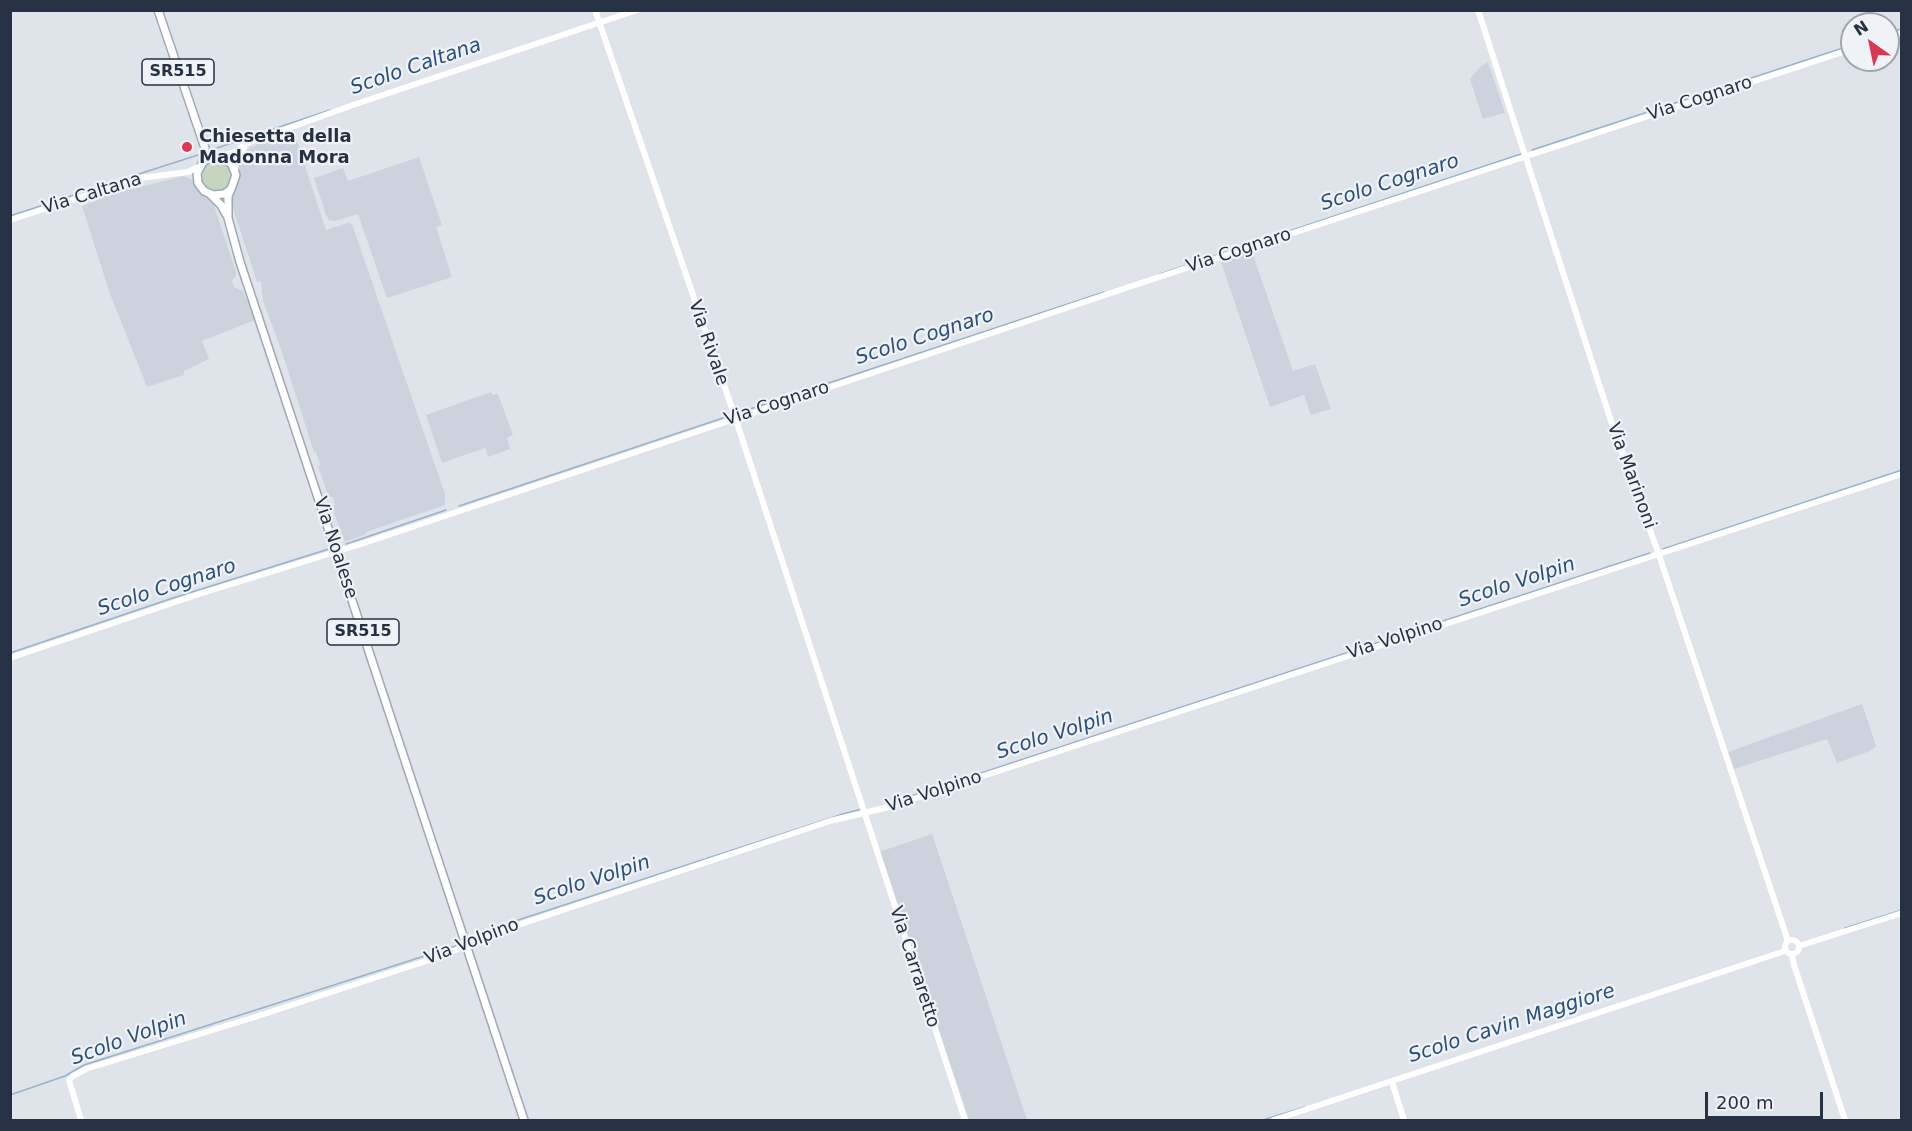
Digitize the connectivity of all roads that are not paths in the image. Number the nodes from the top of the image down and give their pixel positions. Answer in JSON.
{"nodes":[{"id":1,"x":158,"y":10,"type":"edge"},
{"id":2,"x":638,"y":10,"type":"edge"},
{"id":3,"x":1478,"y":10,"type":"edge"},
{"id":4,"x":598,"y":18,"type":"edge"},
{"id":5,"x":1840,"y":53,"type":"edge"},
{"id":6,"x":200,"y":133,"type":"junction"},
{"id":7,"x":252,"y":142,"type":"junction"},
{"id":8,"x":1527,"y":156,"type":"junction"},
{"id":9,"x":219,"y":157,"type":"junction"},
{"id":10,"x":202,"y":164,"type":"junction"},
{"id":11,"x":236,"y":172,"type":"junction"},
{"id":12,"x":175,"y":173,"type":"junction"},
{"id":13,"x":198,"y":183,"type":"junction"},
{"id":14,"x":231,"y":189,"type":"junction"},
{"id":15,"x":209,"y":194,"type":"junction"},
{"id":16,"x":228,"y":218,"type":"junction"},
{"id":17,"x":10,"y":220,"type":"edge"},
{"id":18,"x":734,"y":418,"type":"junction"},
{"id":19,"x":1902,"y":474,"type":"edge"},
{"id":20,"x":336,"y":551,"type":"junction"},
{"id":21,"x":1659,"y":555,"type":"junction"},
{"id":22,"x":10,"y":658,"type":"edge"},
{"id":23,"x":863,"y":810,"type":"junction"},
{"id":24,"x":1902,"y":913,"type":"edge"},
{"id":25,"x":1788,"y":941,"type":"junction"},
{"id":26,"x":466,"y":946,"type":"junction"},
{"id":27,"x":1799,"y":946,"type":"junction"},
{"id":28,"x":1785,"y":951,"type":"junction"},
{"id":29,"x":1792,"y":955,"type":"junction"},
{"id":30,"x":1392,"y":1082,"type":"junction"},
{"id":31,"x":81,"y":1120,"type":"edge"},
{"id":32,"x":524,"y":1120,"type":"edge"},
{"id":33,"x":965,"y":1120,"type":"edge"},
{"id":34,"x":1274,"y":1120,"type":"edge"},
{"id":35,"x":1404,"y":1120,"type":"edge"},
{"id":36,"x":1845,"y":1120,"type":"edge"}],
"edges":[{"from":1,"to":6,"type":"main road","number":"SR515"},
{"from":2,"to":4,"type":"street"},
{"from":3,"to":8,"type":"street","name":"Via Marinoni"},
{"from":4,"to":7,"type":"street"},
{"from":4,"to":18,"type":"street","name":"Via Rivale"},
{"from":5,"to":8,"type":"street","name":"Via Cognaro"},
{"from":6,"to":9,"type":"main road","number":"SR515"},
{"from":6,"to":10,"type":"main road","number":"SR515"},
{"from":7,"to":9,"type":"street"},
{"from":7,"to":11,"type":"street"},
{"from":8,"to":18,"type":"street","name":"Via Cognaro"},
{"from":8,"to":21,"type":"street","name":"Via Marinoni"},
{"from":9,"to":10,"type":"main road"},
{"from":9,"to":11,"type":"main road","number":"SR515"},
{"from":10,"to":12,"type":"street","name":"Via Caltana"},
{"from":10,"to":13,"type":"main road","number":"SR515"},
{"from":11,"to":14,"type":"main road","name":"Via Noalese","number":"SR515"},
{"from":12,"to":13,"type":"street"},
{"from":12,"to":17,"type":"street","name":"Via Caltana"},
{"from":13,"to":15,"type":"main road","name":"Via Noalese","number":"SR515"},
{"from":14,"to":15,"type":"main road"},
{"from":14,"to":16,"type":"main road","name":"Via Noalese","number":"SR515"},
{"from":15,"to":16,"type":"main road","name":"Via Noalese","number":"SR515"},
{"from":16,"to":20,"type":"main road","name":"Via Noalese","number":"SR515"},
{"from":18,"to":20,"type":"street","name":"Via Cognaro"},
{"from":18,"to":23,"type":"street","name":"Via Rivale"},
{"from":19,"to":21,"type":"street","name":"Via Volpino"},
{"from":20,"to":22,"type":"street","name":"Via Cognaro"},
{"from":20,"to":26,"type":"main road","name":"Via Noalese","number":"SR515"},
{"from":21,"to":23,"type":"street","name":"Via Volpino"},
{"from":21,"to":25,"type":"street","name":"Via Marinoni"},
{"from":23,"to":26,"type":"street","name":"Via Volpino"},
{"from":23,"to":33,"type":"street","name":"Via Carraretto"},
{"from":24,"to":27,"type":"street"},
{"from":25,"to":27,"type":"street"},
{"from":25,"to":28,"type":"street"},
{"from":26,"to":31,"type":"street","name":"Via Volpino"},
{"from":26,"to":32,"type":"main road","name":"Via Noalese"},
{"from":27,"to":29,"type":"street"},
{"from":28,"to":29,"type":"street"},
{"from":28,"to":30,"type":"street"},
{"from":29,"to":36,"type":"street"},
{"from":30,"to":34,"type":"street"},
{"from":30,"to":35,"type":"street"}]}
